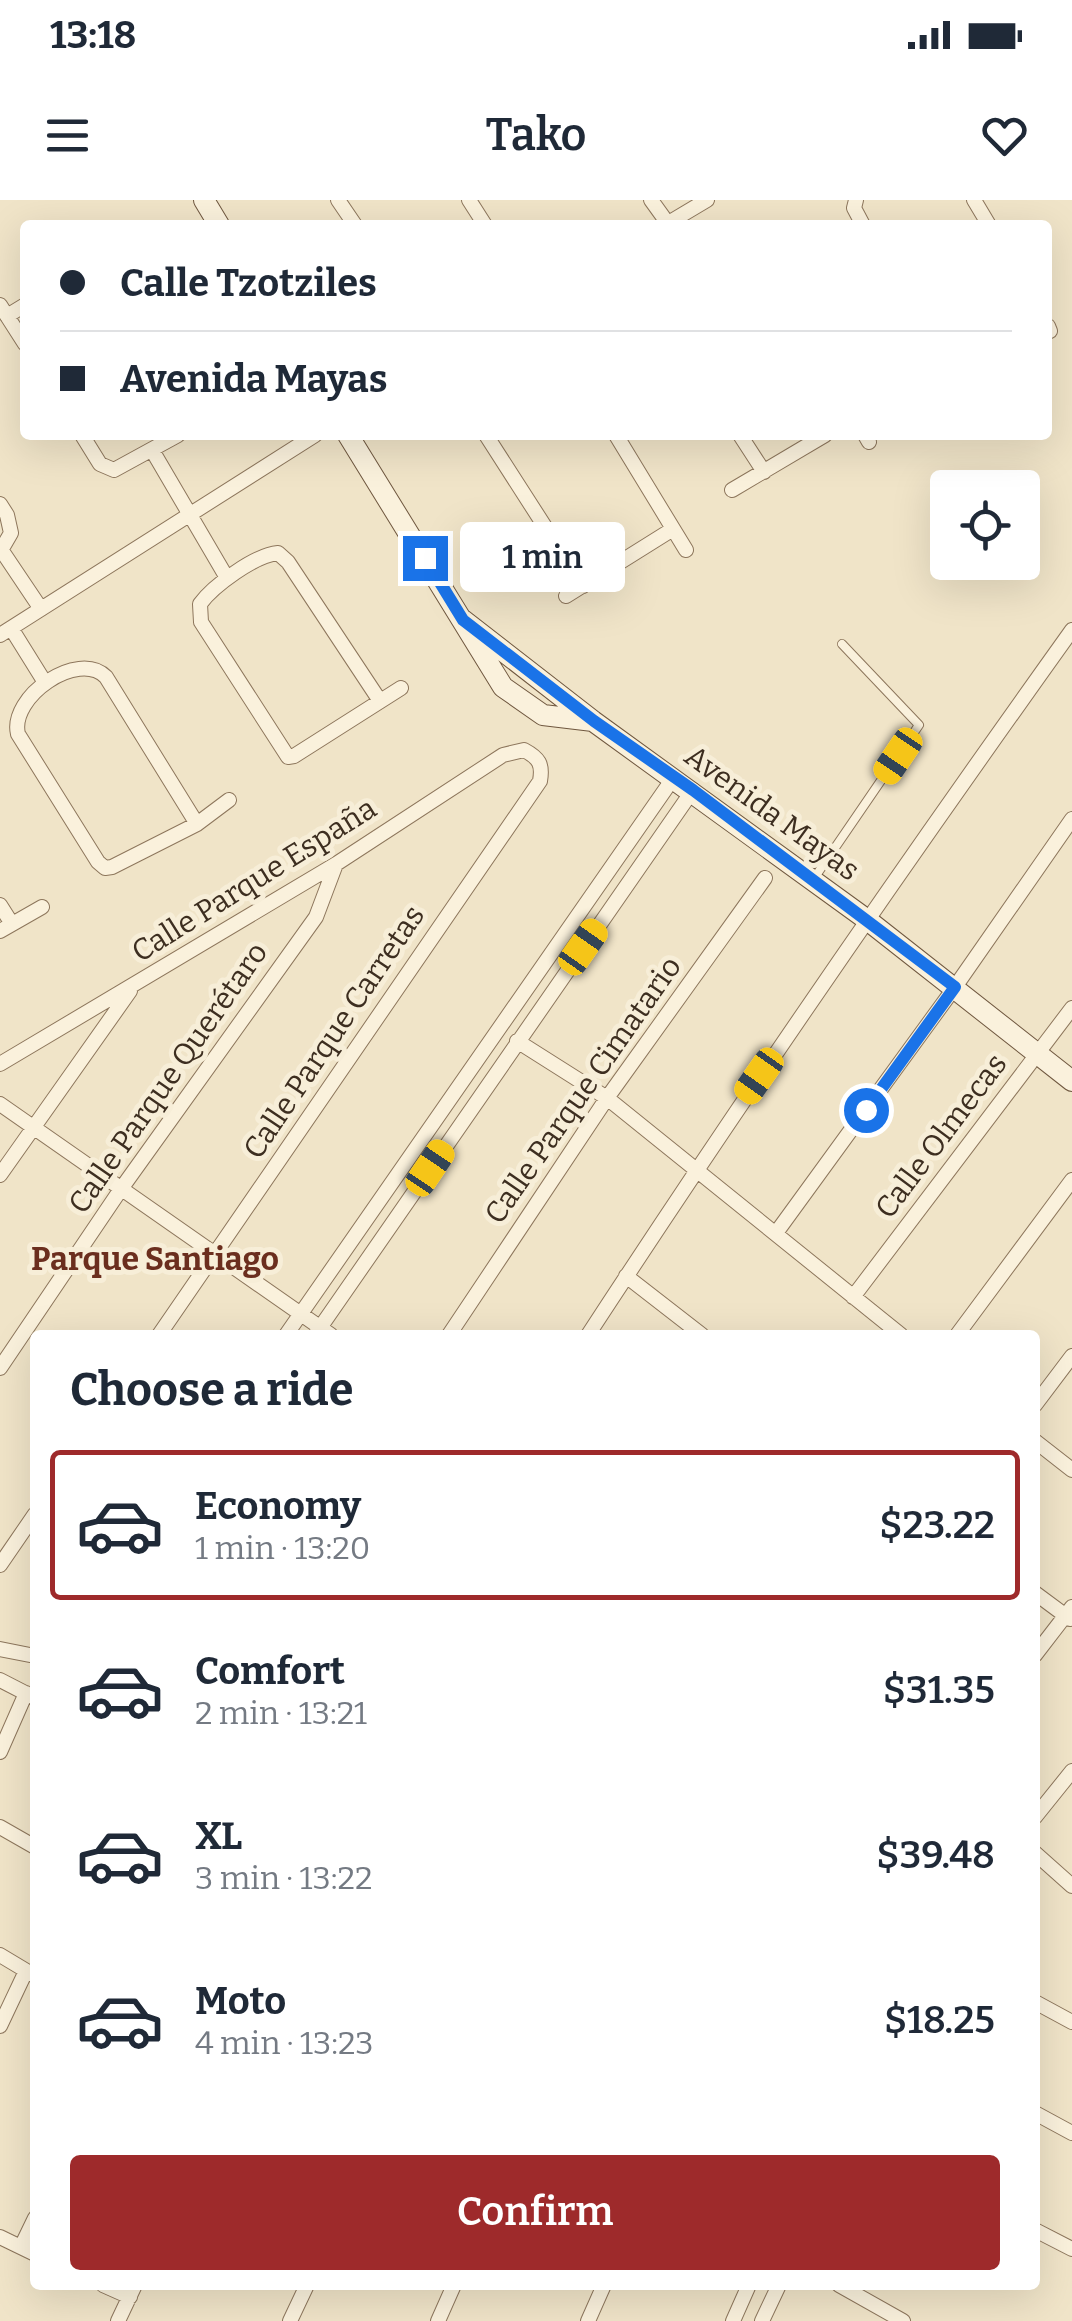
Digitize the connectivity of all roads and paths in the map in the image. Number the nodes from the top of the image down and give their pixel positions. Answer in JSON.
{"nodes":[{"id":1,"x":707,"y":200,"type":"edge"},
{"id":2,"x":674,"y":220,"type":"edge"},
{"id":3,"x":4,"y":310,"type":"edge"},
{"id":4,"x":20,"y":336,"type":"edge"},
{"id":5,"x":85,"y":440,"type":"edge"},
{"id":6,"x":169,"y":440,"type":"edge"},
{"id":7,"x":307,"y":440,"type":"edge"},
{"id":8,"x":351,"y":440,"type":"edge"},
{"id":9,"x":489,"y":440,"type":"edge"},
{"id":10,"x":619,"y":440,"type":"edge"},
{"id":11,"x":743,"y":440,"type":"edge"},
{"id":12,"x":817,"y":440,"type":"edge"},
{"id":13,"x":152,"y":450,"type":"junction"},
{"id":14,"x":764,"y":472,"type":"junction"},
{"id":15,"x":732,"y":490,"type":"dead end"},
{"id":16,"x":0,"y":504,"type":"edge"},
{"id":17,"x":190,"y":513,"type":"junction"},
{"id":18,"x":673,"y":529,"type":"junction"},
{"id":19,"x":686,"y":550,"type":"dead end"},
{"id":20,"x":1,"y":551,"type":"edge"},
{"id":21,"x":228,"y":578,"type":"junction"},
{"id":22,"x":582,"y":586,"type":"junction"},
{"id":23,"x":566,"y":596,"type":"dead end"},
{"id":24,"x":41,"y":609,"type":"junction"},
{"id":25,"x":463,"y":620,"type":"junction"},
{"id":26,"x":1072,"y":630,"type":"edge"},
{"id":27,"x":6,"y":631,"type":"edge"},
{"id":28,"x":842,"y":644,"type":"dead end"},
{"id":29,"x":44,"y":681,"type":"junction"},
{"id":30,"x":401,"y":688,"type":"dead end"},
{"id":31,"x":380,"y":702,"type":"junction"},
{"id":32,"x":594,"y":721,"type":"junction"},
{"id":33,"x":537,"y":757,"type":"joint"},
{"id":34,"x":674,"y":777,"type":"junction"},
{"id":35,"x":693,"y":790,"type":"junction"},
{"id":36,"x":229,"y":800,"type":"dead end"},
{"id":37,"x":1072,"y":819,"type":"edge"},
{"id":38,"x":197,"y":824,"type":"junction"},
{"id":39,"x":336,"y":864,"type":"junction"},
{"id":40,"x":765,"y":878,"type":"dead end"},
{"id":41,"x":814,"y":880,"type":"junction"},
{"id":42,"x":0,"y":905,"type":"edge"},
{"id":43,"x":42,"y":907,"type":"dead end"},
{"id":44,"x":866,"y":919,"type":"junction"},
{"id":45,"x":6,"y":928,"type":"edge"},
{"id":46,"x":133,"y":987,"type":"junction"},
{"id":47,"x":955,"y":987,"type":"junction"},
{"id":48,"x":1072,"y":1008,"type":"edge"},
{"id":49,"x":517,"y":1041,"type":"junction"},
{"id":50,"x":1038,"y":1054,"type":"junction"},
{"id":51,"x":0,"y":1064,"type":"edge"},
{"id":52,"x":1072,"y":1081,"type":"edge"},
{"id":53,"x":607,"y":1098,"type":"junction"},
{"id":54,"x":0,"y":1104,"type":"edge"},
{"id":55,"x":33,"y":1128,"type":"junction"},
{"id":56,"x":694,"y":1170,"type":"junction"},
{"id":57,"x":0,"y":1175,"type":"edge"},
{"id":58,"x":1072,"y":1180,"type":"edge"},
{"id":59,"x":121,"y":1189,"type":"junction"},
{"id":60,"x":776,"y":1233,"type":"junction"},
{"id":61,"x":215,"y":1255,"type":"junction"},
{"id":62,"x":626,"y":1276,"type":"junction"},
{"id":63,"x":854,"y":1297,"type":"junction"},
{"id":64,"x":301,"y":1314,"type":"junction"},
{"id":65,"x":162,"y":1330,"type":"edge"},
{"id":66,"x":290,"y":1330,"type":"edge"},
{"id":67,"x":319,"y":1330,"type":"edge"},
{"id":68,"x":324,"y":1330,"type":"edge"},
{"id":69,"x":451,"y":1330,"type":"edge"},
{"id":70,"x":591,"y":1330,"type":"edge"},
{"id":71,"x":696,"y":1330,"type":"edge"},
{"id":72,"x":896,"y":1330,"type":"edge"},
{"id":73,"x":960,"y":1330,"type":"edge"},
{"id":74,"x":1072,"y":1356,"type":"edge"},
{"id":75,"x":0,"y":1368,"type":"edge"},
{"id":76,"x":1040,"y":1399,"type":"edge"},
{"id":77,"x":1040,"y":1444,"type":"edge"},
{"id":78,"x":1072,"y":1470,"type":"edge"},
{"id":79,"x":30,"y":1521,"type":"edge"},
{"id":80,"x":0,"y":1565,"type":"edge"},
{"id":81,"x":1040,"y":1596,"type":"edge"},
{"id":82,"x":1070,"y":1615,"type":"edge"},
{"id":83,"x":0,"y":1649,"type":"edge"},
{"id":84,"x":1040,"y":1649,"type":"edge"},
{"id":85,"x":30,"y":1655,"type":"edge"},
{"id":86,"x":0,"y":1680,"type":"edge"},
{"id":87,"x":30,"y":1693,"type":"edge"},
{"id":88,"x":30,"y":1698,"type":"edge"},
{"id":89,"x":0,"y":1752,"type":"edge"},
{"id":90,"x":1072,"y":1770,"type":"edge"},
{"id":91,"x":1040,"y":1812,"type":"edge"},
{"id":92,"x":0,"y":1828,"type":"edge"},
{"id":93,"x":30,"y":1844,"type":"edge"},
{"id":94,"x":1040,"y":1857,"type":"edge"},
{"id":95,"x":1072,"y":1886,"type":"edge"},
{"id":96,"x":0,"y":1955,"type":"edge"},
{"id":97,"x":30,"y":1973,"type":"edge"},
{"id":98,"x":30,"y":1976,"type":"edge"},
{"id":99,"x":1040,"y":2005,"type":"edge"},
{"id":100,"x":1072,"y":2022,"type":"edge"},
{"id":101,"x":0,"y":2026,"type":"edge"},
{"id":102,"x":1040,"y":2116,"type":"edge"},
{"id":103,"x":1072,"y":2133,"type":"edge"},
{"id":104,"x":1040,"y":2233,"type":"edge"},
{"id":105,"x":0,"y":2237,"type":"edge"},
{"id":106,"x":1072,"y":2249,"type":"edge"},
{"id":107,"x":28,"y":2250,"type":"edge"},
{"id":108,"x":305,"y":2290,"type":"edge"},
{"id":109,"x":452,"y":2290,"type":"edge"},
{"id":110,"x":602,"y":2290,"type":"edge"},
{"id":111,"x":747,"y":2290,"type":"edge"},
{"id":112,"x":777,"y":2290,"type":"edge"},
{"id":113,"x":848,"y":2290,"type":"edge"},
{"id":114,"x":132,"y":2291,"type":"edge"},
{"id":115,"x":118,"y":2321,"type":"edge"},
{"id":116,"x":290,"y":2321,"type":"edge"},
{"id":117,"x":438,"y":2321,"type":"edge"},
{"id":118,"x":588,"y":2321,"type":"edge"},
{"id":119,"x":733,"y":2321,"type":"edge"},
{"id":120,"x":762,"y":2321,"type":"edge"},
{"id":121,"x":903,"y":2321,"type":"edge"}],
"edges":[{"from":1,"to":2,"type":"street"},
{"from":3,"to":4,"type":"street"},
{"from":5,"to":13,"type":"street"},
{"from":6,"to":13,"type":"street"},
{"from":7,"to":17,"type":"street"},
{"from":8,"to":25,"type":"street","name":"Avenida Mayas"},
{"from":9,"to":22,"type":"street"},
{"from":10,"to":18,"type":"street"},
{"from":11,"to":14,"type":"street"},
{"from":12,"to":14,"type":"street"},
{"from":13,"to":17,"type":"street"},
{"from":14,"to":15,"type":"street"},
{"from":16,"to":20,"type":"street"},
{"from":17,"to":21,"type":"street"},
{"from":17,"to":24,"type":"street"},
{"from":18,"to":19,"type":"street"},
{"from":18,"to":22,"type":"street"},
{"from":20,"to":24,"type":"street"},
{"from":21,"to":31,"type":"street"},
{"from":21,"to":31,"type":"street"},
{"from":22,"to":23,"type":"street"},
{"from":24,"to":27,"type":"street"},
{"from":25,"to":32,"type":"street","name":"Avenida Mayas"},
{"from":25,"to":32,"type":"street","name":"Avenida Mayas"},
{"from":26,"to":44,"type":"street"},
{"from":27,"to":29,"type":"street"},
{"from":28,"to":41,"type":"lane"},
{"from":29,"to":38,"type":"street"},
{"from":29,"to":38,"type":"street"},
{"from":30,"to":31,"type":"street"},
{"from":32,"to":34,"type":"street","name":"Avenida Mayas"},
{"from":33,"to":39,"type":"street","name":"Calle Parque España"},
{"from":33,"to":61,"type":"street","name":"Calle Parque Carretas"},
{"from":34,"to":35,"type":"street","name":"Avenida Mayas"},
{"from":34,"to":64,"type":"street"},
{"from":35,"to":41,"type":"street","name":"Avenida Mayas"},
{"from":35,"to":49,"type":"street"},
{"from":36,"to":38,"type":"street"},
{"from":37,"to":47,"type":"street"},
{"from":39,"to":46,"type":"street","name":"Calle Parque España"},
{"from":39,"to":59,"type":"street","name":"Calle Parque Querétaro"},
{"from":40,"to":53,"type":"street","name":"Calle Parque Cimatario"},
{"from":41,"to":44,"type":"street","name":"Avenida Mayas"},
{"from":42,"to":45,"type":"street"},
{"from":43,"to":45,"type":"street"},
{"from":44,"to":47,"type":"street","name":"Avenida Mayas"},
{"from":44,"to":56,"type":"street"},
{"from":46,"to":51,"type":"street","name":"Calle Parque España"},
{"from":46,"to":55,"type":"street"},
{"from":47,"to":50,"type":"street","name":"Avenida Mayas"},
{"from":47,"to":60,"type":"street"},
{"from":48,"to":50,"type":"street","name":"Calle Olmecas"},
{"from":49,"to":53,"type":"street"},
{"from":49,"to":68,"type":"street"},
{"from":50,"to":52,"type":"street","name":"Avenida Mayas"},
{"from":50,"to":63,"type":"street","name":"Calle Olmecas"},
{"from":53,"to":56,"type":"street"},
{"from":53,"to":69,"type":"street","name":"Calle Parque Cimatario"},
{"from":54,"to":55,"type":"street"},
{"from":55,"to":57,"type":"street"},
{"from":55,"to":59,"type":"street"},
{"from":56,"to":60,"type":"street"},
{"from":56,"to":62,"type":"street"},
{"from":58,"to":73,"type":"street"},
{"from":59,"to":61,"type":"street"},
{"from":59,"to":75,"type":"street","name":"Calle Parque Querétaro"},
{"from":60,"to":63,"type":"street"},
{"from":61,"to":64,"type":"street"},
{"from":61,"to":65,"type":"street","name":"Calle Parque Carretas"},
{"from":62,"to":70,"type":"street"},
{"from":62,"to":71,"type":"street"},
{"from":63,"to":72,"type":"street"},
{"from":64,"to":66,"type":"street"},
{"from":64,"to":67,"type":"street"},
{"from":74,"to":76,"type":"street"},
{"from":77,"to":78,"type":"street"},
{"from":79,"to":80,"type":"street"},
{"from":81,"to":82,"type":"street"},
{"from":82,"to":84,"type":"street"},
{"from":83,"to":85,"type":"street"},
{"from":86,"to":87,"type":"street"},
{"from":88,"to":89,"type":"street"},
{"from":90,"to":91,"type":"street"},
{"from":92,"to":93,"type":"street"},
{"from":94,"to":95,"type":"street"},
{"from":96,"to":97,"type":"street"},
{"from":98,"to":101,"type":"street"},
{"from":99,"to":100,"type":"street"},
{"from":102,"to":103,"type":"street"},
{"from":104,"to":106,"type":"street"},
{"from":105,"to":107,"type":"street"},
{"from":108,"to":116,"type":"street"},
{"from":109,"to":117,"type":"street"},
{"from":110,"to":118,"type":"street"},
{"from":111,"to":119,"type":"street"},
{"from":112,"to":120,"type":"street"},
{"from":113,"to":121,"type":"street"},
{"from":114,"to":115,"type":"street"}]}
